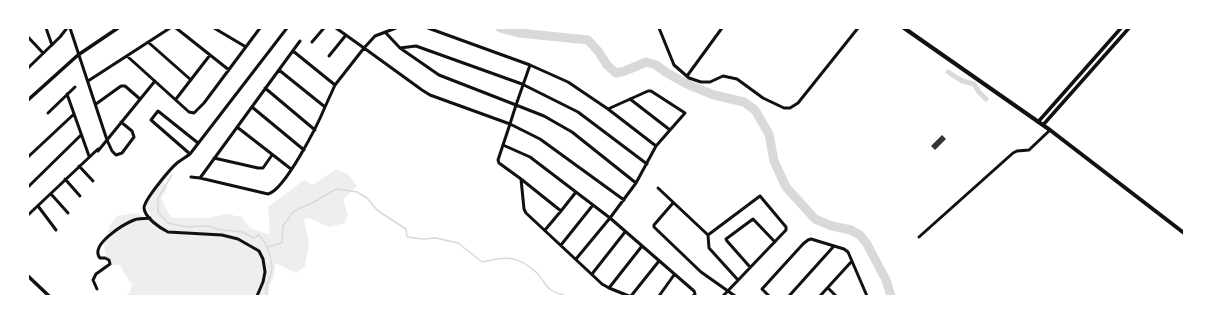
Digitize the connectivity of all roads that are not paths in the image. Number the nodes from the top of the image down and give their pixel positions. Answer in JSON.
{"nodes":[{"id":1,"x":46,"y":28,"type":"edge"},
{"id":2,"x":68,"y":28,"type":"edge"},
{"id":3,"x":118,"y":28,"type":"edge"},
{"id":4,"x":170,"y":28,"type":"edge"},
{"id":5,"x":176,"y":28,"type":"edge"},
{"id":6,"x":214,"y":28,"type":"edge"},
{"id":7,"x":260,"y":28,"type":"edge"},
{"id":8,"x":288,"y":28,"type":"edge"},
{"id":9,"x":324,"y":28,"type":"edge"},
{"id":10,"x":336,"y":28,"type":"edge"},
{"id":11,"x":396,"y":28,"type":"edge"},
{"id":12,"x":428,"y":28,"type":"edge"},
{"id":13,"x":659,"y":28,"type":"edge"},
{"id":14,"x":722,"y":28,"type":"edge"},
{"id":15,"x":858,"y":28,"type":"edge"},
{"id":16,"x":904,"y":28,"type":"edge"},
{"id":17,"x":1121,"y":28,"type":"edge"},
{"id":18,"x":1129,"y":28,"type":"edge"},
{"id":19,"x":385,"y":32,"type":"junction"},
{"id":20,"x":346,"y":35,"type":"junction"},
{"id":21,"x":28,"y":37,"type":"edge"},
{"id":22,"x":300,"y":41,"type":"dead end"},
{"id":23,"x":148,"y":42,"type":"junction"},
{"id":24,"x":312,"y":42,"type":"dead end"},
{"id":25,"x":52,"y":45,"type":"junction"},
{"id":26,"x":246,"y":47,"type":"junction"},
{"id":27,"x":364,"y":48,"type":"junction"},
{"id":28,"x":400,"y":48,"type":"junction"},
{"id":29,"x":293,"y":51,"type":"junction"},
{"id":30,"x":43,"y":53,"type":"junction"},
{"id":31,"x":78,"y":55,"type":"junction"},
{"id":32,"x":210,"y":55,"type":"junction"},
{"id":33,"x":127,"y":56,"type":"junction"},
{"id":34,"x":329,"y":56,"type":"dead end"},
{"id":35,"x":530,"y":65,"type":"junction"},
{"id":36,"x":29,"y":66,"type":"edge"},
{"id":37,"x":229,"y":70,"type":"junction"},
{"id":38,"x":279,"y":70,"type":"junction"},
{"id":39,"x":687,"y":76,"type":"junction"},
{"id":40,"x":191,"y":80,"type":"junction"},
{"id":41,"x":88,"y":81,"type":"junction"},
{"id":42,"x":156,"y":81,"type":"junction"},
{"id":43,"x":522,"y":84,"type":"junction"},
{"id":44,"x":335,"y":85,"type":"junction"},
{"id":45,"x":75,"y":87,"type":"dead end"},
{"id":46,"x":265,"y":88,"type":"junction"},
{"id":47,"x":67,"y":94,"type":"junction"},
{"id":48,"x":140,"y":99,"type":"junction"},
{"id":49,"x":630,"y":99,"type":"junction"},
{"id":50,"x":28,"y":100,"type":"edge"},
{"id":51,"x":176,"y":100,"type":"junction"},
{"id":52,"x":96,"y":104,"type":"junction"},
{"id":53,"x":516,"y":105,"type":"junction"},
{"id":54,"x":252,"y":107,"type":"junction"},
{"id":55,"x":325,"y":107,"type":"junction"},
{"id":56,"x":608,"y":109,"type":"junction"},
{"id":57,"x":48,"y":113,"type":"dead end"},
{"id":58,"x":74,"y":114,"type":"junction"},
{"id":59,"x":121,"y":122,"type":"junction"},
{"id":60,"x":1038,"y":122,"type":"junction"},
{"id":61,"x":510,"y":124,"type":"junction"},
{"id":62,"x":1043,"y":125,"type":"junction"},
{"id":63,"x":237,"y":127,"type":"junction"},
{"id":64,"x":315,"y":130,"type":"junction"},
{"id":65,"x":670,"y":130,"type":"junction"},
{"id":66,"x":1050,"y":130,"type":"junction"},
{"id":67,"x":81,"y":135,"type":"junction"},
{"id":68,"x":107,"y":140,"type":"junction"},
{"id":69,"x":198,"y":144,"type":"junction"},
{"id":70,"x":503,"y":145,"type":"junction"},
{"id":71,"x":656,"y":146,"type":"junction"},
{"id":72,"x":28,"y":150,"type":"edge"},
{"id":73,"x":304,"y":150,"type":"junction"},
{"id":74,"x":32,"y":154,"type":"junction"},
{"id":75,"x":190,"y":154,"type":"junction"},
{"id":76,"x":272,"y":155,"type":"junction"},
{"id":77,"x":89,"y":156,"type":"junction"},
{"id":78,"x":28,"y":157,"type":"edge"},
{"id":79,"x":214,"y":158,"type":"junction"},
{"id":80,"x":647,"y":164,"type":"junction"},
{"id":81,"x":79,"y":166,"type":"junction"},
{"id":82,"x":290,"y":169,"type":"junction"},
{"id":83,"x":191,"y":177,"type":"dead end"},
{"id":84,"x":200,"y":178,"type":"junction"},
{"id":85,"x":521,"y":179,"type":"junction"},
{"id":86,"x":65,"y":180,"type":"junction"},
{"id":87,"x":93,"y":181,"type":"dead end"},
{"id":88,"x":636,"y":183,"type":"junction"},
{"id":89,"x":28,"y":187,"type":"edge"},
{"id":90,"x":658,"y":188,"type":"dead end"},
{"id":91,"x":576,"y":192,"type":"junction"},
{"id":92,"x":51,"y":194,"type":"junction"},
{"id":93,"x":80,"y":196,"type":"dead end"},
{"id":94,"x":624,"y":200,"type":"junction"},
{"id":95,"x":673,"y":203,"type":"junction"},
{"id":96,"x":593,"y":205,"type":"junction"},
{"id":97,"x":38,"y":206,"type":"junction"},
{"id":98,"x":561,"y":211,"type":"junction"},
{"id":99,"x":68,"y":213,"type":"dead end"},
{"id":100,"x":28,"y":215,"type":"edge"},
{"id":101,"x":150,"y":218,"type":"junction"},
{"id":102,"x":610,"y":218,"type":"junction"},
{"id":103,"x":56,"y":230,"type":"dead end"},
{"id":104,"x":545,"y":230,"type":"junction"},
{"id":105,"x":625,"y":232,"type":"junction"},
{"id":106,"x":1184,"y":233,"type":"edge"},
{"id":107,"x":708,"y":235,"type":"junction"},
{"id":108,"x":919,"y":238,"type":"dead end"},
{"id":109,"x":774,"y":242,"type":"junction"},
{"id":110,"x":561,"y":245,"type":"junction"},
{"id":111,"x":642,"y":246,"type":"junction"},
{"id":112,"x":834,"y":246,"type":"junction"},
{"id":113,"x":576,"y":259,"type":"junction"},
{"id":114,"x":659,"y":261,"type":"junction"},
{"id":115,"x":852,"y":261,"type":"junction"},
{"id":116,"x":750,"y":267,"type":"junction"},
{"id":117,"x":592,"y":274,"type":"junction"},
{"id":118,"x":674,"y":275,"type":"junction"},
{"id":119,"x":28,"y":276,"type":"edge"},
{"id":120,"x":738,"y":280,"type":"junction"},
{"id":121,"x":609,"y":288,"type":"junction"},
{"id":122,"x":828,"y":288,"type":"junction"},
{"id":123,"x":97,"y":289,"type":"dead end"},
{"id":124,"x":727,"y":291,"type":"junction"},
{"id":125,"x":49,"y":296,"type":"edge"},
{"id":126,"x":257,"y":296,"type":"edge"},
{"id":127,"x":630,"y":296,"type":"edge"},
{"id":128,"x":659,"y":296,"type":"edge"},
{"id":129,"x":693,"y":296,"type":"edge"},
{"id":130,"x":723,"y":296,"type":"edge"},
{"id":131,"x":735,"y":296,"type":"edge"},
{"id":132,"x":769,"y":296,"type":"edge"},
{"id":133,"x":789,"y":296,"type":"edge"},
{"id":134,"x":820,"y":296,"type":"edge"},
{"id":135,"x":836,"y":296,"type":"edge"},
{"id":136,"x":867,"y":296,"type":"edge"}],
"edges":[{"from":1,"to":25,"type":"street"},
{"from":2,"to":25,"type":"street"},
{"from":2,"to":31,"type":"street"},
{"from":3,"to":31,"type":"street"},
{"from":4,"to":23,"type":"street"},
{"from":5,"to":32,"type":"street"},
{"from":6,"to":26,"type":"street"},
{"from":7,"to":26,"type":"street"},
{"from":8,"to":69,"type":"street"},
{"from":9,"to":24,"type":"street"},
{"from":10,"to":20,"type":"street"},
{"from":11,"to":19,"type":"street"},
{"from":12,"to":35,"type":"street"},
{"from":13,"to":39,"type":"street"},
{"from":14,"to":39,"type":"street"},
{"from":15,"to":39,"type":"street"},
{"from":16,"to":60,"type":"main road"},
{"from":17,"to":60,"type":"street"},
{"from":18,"to":62,"type":"street"},
{"from":19,"to":27,"type":"street"},
{"from":19,"to":28,"type":"street"},
{"from":20,"to":27,"type":"street"},
{"from":20,"to":34,"type":"street"},
{"from":21,"to":30,"type":"street"},
{"from":22,"to":29,"type":"street"},
{"from":23,"to":33,"type":"street"},
{"from":23,"to":40,"type":"street"},
{"from":25,"to":30,"type":"street"},
{"from":26,"to":37,"type":"street"},
{"from":27,"to":44,"type":"street"},
{"from":27,"to":61,"type":"street"},
{"from":28,"to":43,"type":"street"},
{"from":28,"to":53,"type":"street"},
{"from":29,"to":38,"type":"street"},
{"from":29,"to":44,"type":"street"},
{"from":30,"to":36,"type":"street"},
{"from":31,"to":41,"type":"street"},
{"from":31,"to":50,"type":"street"},
{"from":32,"to":37,"type":"street"},
{"from":32,"to":40,"type":"street"},
{"from":33,"to":41,"type":"street"},
{"from":33,"to":42,"type":"street"},
{"from":35,"to":43,"type":"street"},
{"from":35,"to":56,"type":"street"},
{"from":37,"to":51,"type":"street"},
{"from":38,"to":46,"type":"street"},
{"from":38,"to":55,"type":"street"},
{"from":40,"to":51,"type":"street"},
{"from":41,"to":52,"type":"street"},
{"from":42,"to":48,"type":"street"},
{"from":42,"to":51,"type":"street"},
{"from":43,"to":53,"type":"street"},
{"from":43,"to":80,"type":"street"},
{"from":44,"to":55,"type":"street"},
{"from":45,"to":47,"type":"street"},
{"from":46,"to":54,"type":"street"},
{"from":46,"to":64,"type":"street"},
{"from":47,"to":57,"type":"street"},
{"from":47,"to":58,"type":"street"},
{"from":48,"to":52,"type":"street"},
{"from":48,"to":59,"type":"street"},
{"from":49,"to":56,"type":"street"},
{"from":49,"to":65,"type":"street"},
{"from":49,"to":65,"type":"street"},
{"from":52,"to":68,"type":"street"},
{"from":53,"to":61,"type":"street"},
{"from":53,"to":88,"type":"street"},
{"from":54,"to":63,"type":"street"},
{"from":54,"to":73,"type":"street"},
{"from":55,"to":64,"type":"street"},
{"from":56,"to":71,"type":"street"},
{"from":58,"to":67,"type":"street"},
{"from":58,"to":74,"type":"street"},
{"from":59,"to":68,"type":"street"},
{"from":59,"to":68,"type":"street"},
{"from":60,"to":62,"type":"main road"},
{"from":61,"to":70,"type":"street"},
{"from":61,"to":94,"type":"street"},
{"from":62,"to":66,"type":"main road"},
{"from":63,"to":76,"type":"street"},
{"from":63,"to":79,"type":"street"},
{"from":64,"to":73,"type":"street"},
{"from":65,"to":71,"type":"street"},
{"from":66,"to":106,"type":"main road"},
{"from":66,"to":108,"type":"street"},
{"from":67,"to":77,"type":"street"},
{"from":67,"to":89,"type":"street"},
{"from":68,"to":77,"type":"street"},
{"from":69,"to":75,"type":"street"},
{"from":69,"to":75,"type":"street"},
{"from":70,"to":85,"type":"street"},
{"from":70,"to":91,"type":"street"},
{"from":71,"to":80,"type":"street"},
{"from":72,"to":74,"type":"street"},
{"from":73,"to":82,"type":"street"},
{"from":74,"to":78,"type":"street"},
{"from":75,"to":101,"type":"street"},
{"from":76,"to":79,"type":"street"},
{"from":76,"to":82,"type":"street"},
{"from":77,"to":81,"type":"street"},
{"from":79,"to":84,"type":"street"},
{"from":80,"to":88,"type":"street"},
{"from":81,"to":86,"type":"street"},
{"from":81,"to":87,"type":"street"},
{"from":82,"to":84,"type":"street"},
{"from":83,"to":84,"type":"street"},
{"from":85,"to":98,"type":"street"},
{"from":85,"to":104,"type":"street"},
{"from":86,"to":92,"type":"street"},
{"from":86,"to":93,"type":"street"},
{"from":88,"to":94,"type":"street"},
{"from":90,"to":95,"type":"street"},
{"from":91,"to":96,"type":"street"},
{"from":91,"to":98,"type":"street"},
{"from":92,"to":97,"type":"street"},
{"from":92,"to":99,"type":"street"},
{"from":94,"to":102,"type":"street"},
{"from":95,"to":107,"type":"street"},
{"from":95,"to":124,"type":"street"},
{"from":96,"to":102,"type":"street"},
{"from":96,"to":110,"type":"street"},
{"from":97,"to":100,"type":"street"},
{"from":97,"to":103,"type":"street"},
{"from":98,"to":104,"type":"street"},
{"from":101,"to":123,"type":"street"},
{"from":101,"to":126,"type":"street"},
{"from":102,"to":105,"type":"street"},
{"from":102,"to":113,"type":"street"},
{"from":104,"to":110,"type":"street"},
{"from":105,"to":111,"type":"street"},
{"from":105,"to":117,"type":"street"},
{"from":107,"to":109,"type":"street"},
{"from":107,"to":120,"type":"street"},
{"from":109,"to":116,"type":"street"},
{"from":109,"to":116,"type":"street"},
{"from":110,"to":113,"type":"street"},
{"from":111,"to":114,"type":"street"},
{"from":111,"to":121,"type":"street"},
{"from":112,"to":115,"type":"street"},
{"from":112,"to":132,"type":"street"},
{"from":112,"to":133,"type":"street"},
{"from":113,"to":117,"type":"street"},
{"from":114,"to":118,"type":"street"},
{"from":114,"to":127,"type":"street"},
{"from":115,"to":122,"type":"street"},
{"from":115,"to":136,"type":"street"},
{"from":116,"to":120,"type":"street"},
{"from":117,"to":121,"type":"street"},
{"from":118,"to":128,"type":"street"},
{"from":118,"to":129,"type":"street"},
{"from":119,"to":125,"type":"street"},
{"from":120,"to":124,"type":"street"},
{"from":121,"to":127,"type":"street"},
{"from":122,"to":134,"type":"street"},
{"from":122,"to":135,"type":"street"},
{"from":124,"to":130,"type":"street"},
{"from":124,"to":131,"type":"street"}]}
